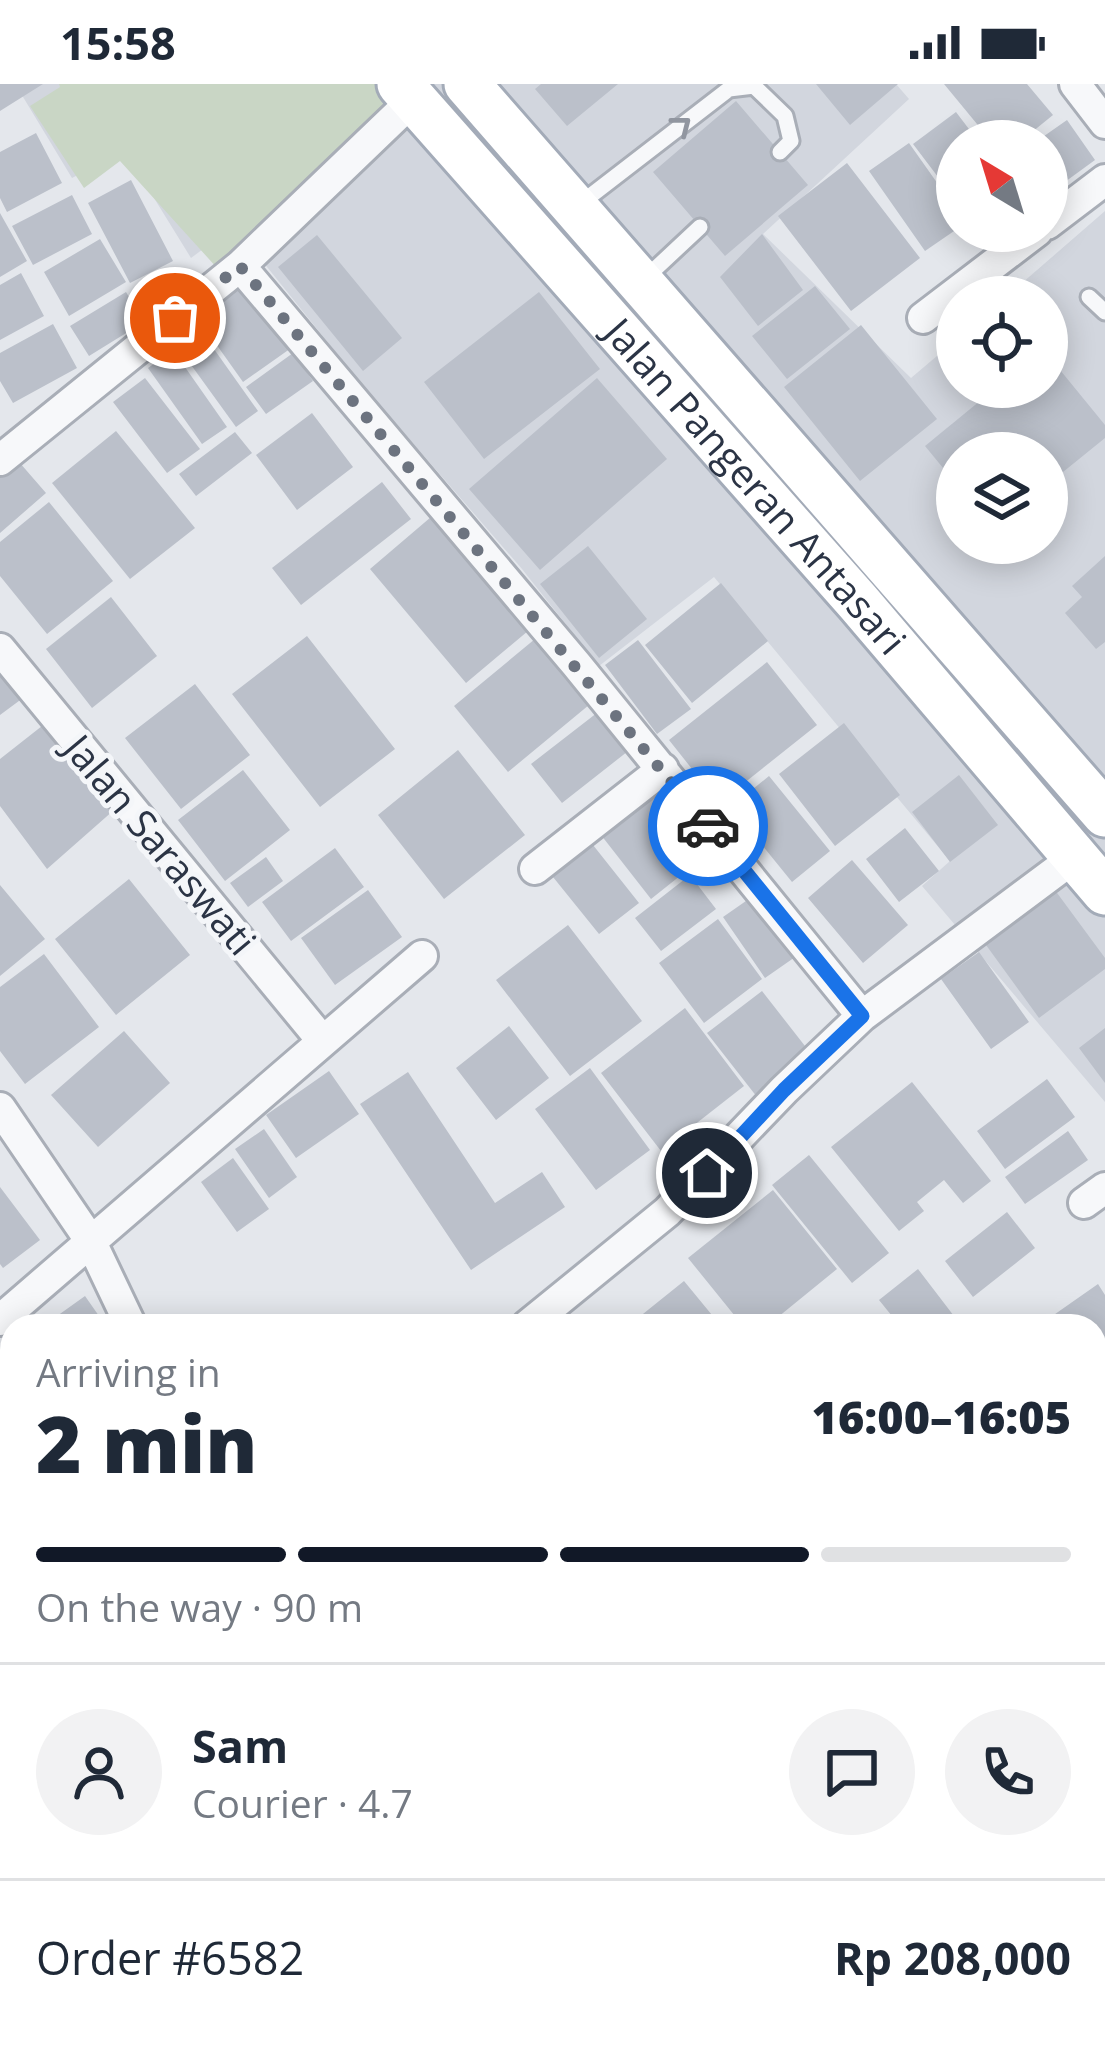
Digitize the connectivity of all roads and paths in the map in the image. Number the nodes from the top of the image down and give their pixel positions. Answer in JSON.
{"nodes":[{"id":1,"x":467,"y":84,"type":"edge"},
{"id":2,"x":490,"y":84,"type":"edge"},
{"id":3,"x":1075,"y":84,"type":"edge"},
{"id":4,"x":414,"y":89,"type":"edge"},
{"id":5,"x":1105,"y":123,"type":"edge"},
{"id":6,"x":780,"y":152,"type":"dead end"},
{"id":7,"x":1105,"y":180,"type":"edge"},
{"id":8,"x":589,"y":197,"type":"junction"},
{"id":9,"x":1068,"y":208,"type":"edge"},
{"id":10,"x":700,"y":227,"type":"dead end"},
{"id":11,"x":1009,"y":252,"type":"edge"},
{"id":12,"x":240,"y":266,"type":"junction"},
{"id":13,"x":654,"y":270,"type":"junction"},
{"id":14,"x":1089,"y":297,"type":"dead end"},
{"id":15,"x":1105,"y":311,"type":"edge"},
{"id":16,"x":923,"y":318,"type":"dead end"},
{"id":17,"x":0,"y":460,"type":"edge"},
{"id":18,"x":0,"y":649,"type":"edge"},
{"id":19,"x":663,"y":769,"type":"junction"},
{"id":20,"x":1105,"y":788,"type":"edge"},
{"id":21,"x":1105,"y":814,"type":"edge"},
{"id":22,"x":1090,"y":857,"type":"edge"},
{"id":23,"x":535,"y":869,"type":"dead end"},
{"id":24,"x":1105,"y":892,"type":"edge"},
{"id":25,"x":422,"y":956,"type":"dead end"},
{"id":26,"x":862,"y":1016,"type":"junction"},
{"id":27,"x":321,"y":1039,"type":"junction"},
{"id":28,"x":0,"y":1108,"type":"edge"},
{"id":29,"x":90,"y":1240,"type":"junction"},
{"id":30,"x":7,"y":1314,"type":"edge"},
{"id":31,"x":125,"y":1314,"type":"edge"},
{"id":32,"x":544,"y":1314,"type":"edge"}],
"edges":[{"from":1,"to":21,"type":"main road"},
{"from":2,"to":8,"type":"main road","name":"Jalan Pangeran Antasari"},
{"from":3,"to":5,"type":"street"},
{"from":4,"to":12,"type":"street"},
{"from":4,"to":22,"type":"main road"},
{"from":8,"to":6,"type":"lane","one_way":true},
{"from":7,"to":9,"type":"street"},
{"from":8,"to":13,"type":"main road","name":"Jalan Pangeran Antasari"},
{"from":10,"to":13,"type":"lane"},
{"from":11,"to":16,"type":"street"},
{"from":12,"to":17,"type":"street"},
{"from":12,"to":19,"type":"street"},
{"from":13,"to":20,"type":"main road","name":"Jalan Pangeran Antasari"},
{"from":14,"to":15,"type":"lane"},
{"from":18,"to":27,"type":"street","name":"Jalan Saraswati"},
{"from":19,"to":23,"type":"street"},
{"from":19,"to":26,"type":"street"},
{"from":22,"to":24,"type":"main road"},
{"from":22,"to":26,"type":"street"},
{"from":25,"to":27,"type":"street"},
{"from":26,"to":32,"type":"street"},
{"from":27,"to":29,"type":"street"},
{"from":28,"to":29,"type":"street"},
{"from":29,"to":30,"type":"street"},
{"from":29,"to":31,"type":"street"}]}
